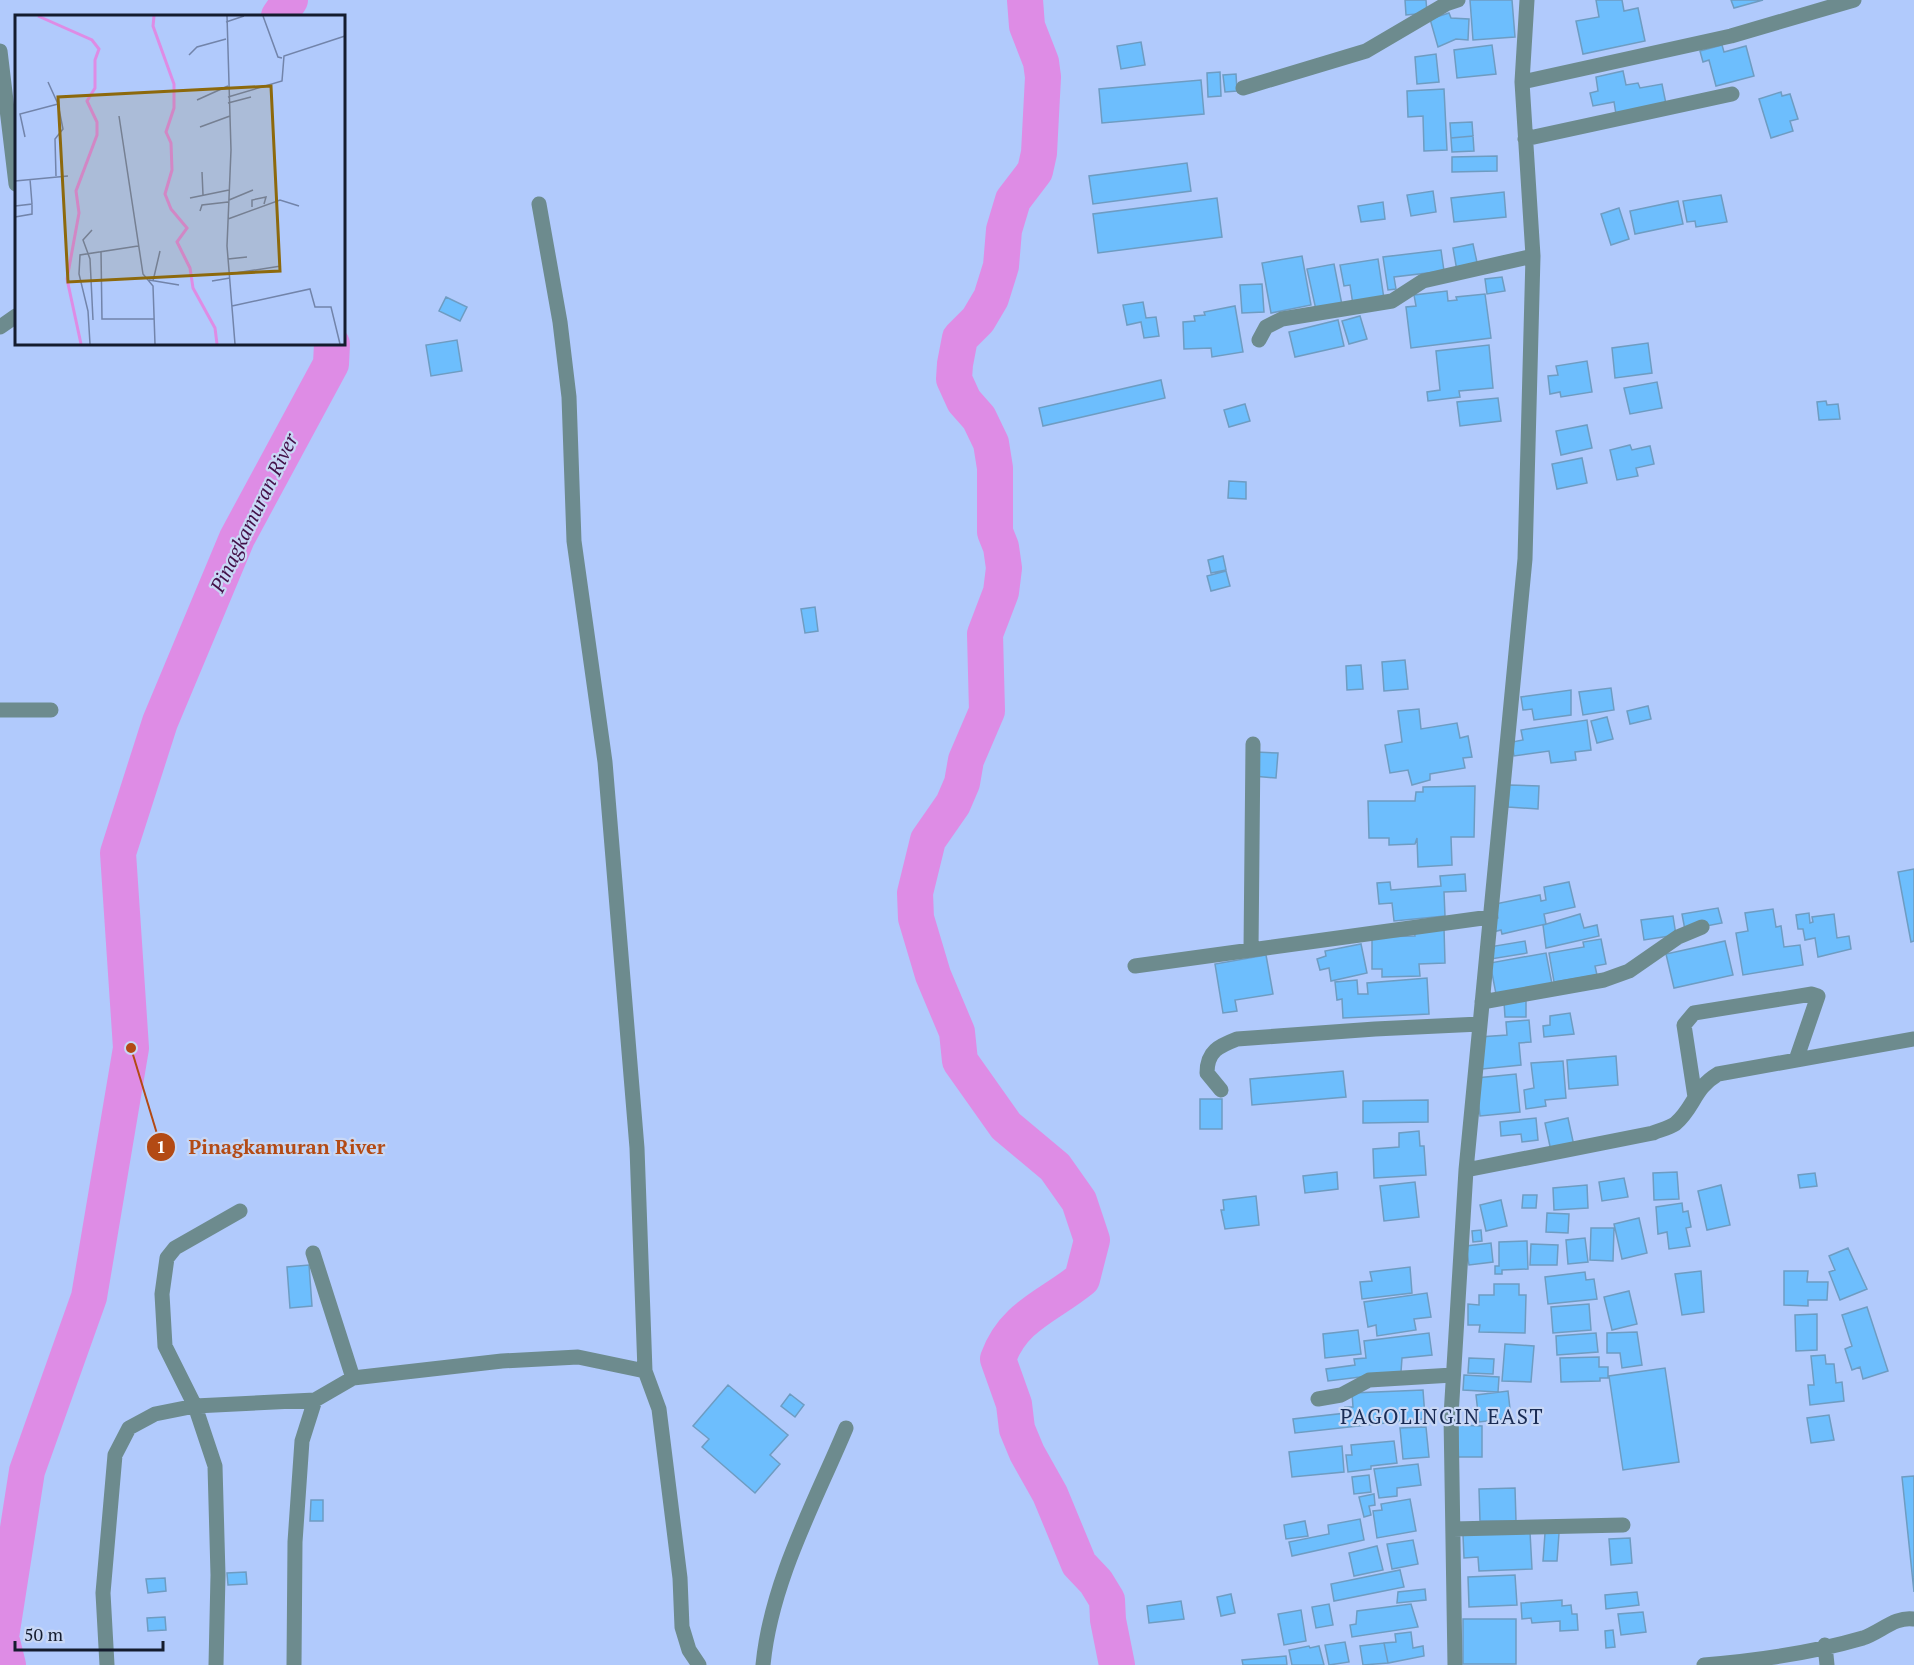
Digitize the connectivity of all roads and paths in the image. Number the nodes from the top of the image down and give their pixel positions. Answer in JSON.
{"nodes":[{"id":1,"x":1458,"y":0,"type":"edge"},
{"id":2,"x":1527,"y":0,"type":"edge"},
{"id":3,"x":1854,"y":0,"type":"edge"},
{"id":4,"x":1,"y":57,"type":"edge"},
{"id":5,"x":1522,"y":82,"type":"junction"},
{"id":6,"x":1243,"y":88,"type":"dead end"},
{"id":7,"x":1732,"y":94,"type":"dead end"},
{"id":8,"x":1525,"y":139,"type":"junction"},
{"id":9,"x":15,"y":176,"type":"edge"},
{"id":10,"x":539,"y":204,"type":"dead end"},
{"id":11,"x":1533,"y":256,"type":"junction"},
{"id":12,"x":15,"y":317,"type":"edge"},
{"id":13,"x":0,"y":327,"type":"edge"},
{"id":14,"x":1258,"y":340,"type":"dead end"},
{"id":15,"x":0,"y":710,"type":"edge"},
{"id":16,"x":51,"y":710,"type":"dead end"},
{"id":17,"x":1253,"y":744,"type":"dead end"},
{"id":18,"x":1490,"y":916,"type":"junction"},
{"id":19,"x":1702,"y":927,"type":"dead end"},
{"id":20,"x":1251,"y":950,"type":"junction"},
{"id":21,"x":1135,"y":966,"type":"dead end"},
{"id":22,"x":1482,"y":1002,"type":"junction"},
{"id":23,"x":1480,"y":1024,"type":"junction"},
{"id":24,"x":1914,"y":1038,"type":"edge"},
{"id":25,"x":1796,"y":1060,"type":"junction"},
{"id":26,"x":1221,"y":1089,"type":"dead end"},
{"id":27,"x":1695,"y":1097,"type":"junction"},
{"id":28,"x":1466,"y":1170,"type":"junction"},
{"id":29,"x":240,"y":1211,"type":"dead end"},
{"id":30,"x":312,"y":1253,"type":"dead end"},
{"id":31,"x":645,"y":1371,"type":"junction"},
{"id":32,"x":1454,"y":1376,"type":"junction"},
{"id":33,"x":353,"y":1378,"type":"junction"},
{"id":34,"x":1318,"y":1399,"type":"dead end"},
{"id":35,"x":315,"y":1400,"type":"junction"},
{"id":36,"x":195,"y":1406,"type":"junction"},
{"id":37,"x":846,"y":1428,"type":"dead end"},
{"id":38,"x":1623,"y":1525,"type":"dead end"},
{"id":39,"x":1453,"y":1529,"type":"junction"},
{"id":40,"x":1914,"y":1619,"type":"edge"},
{"id":41,"x":1825,"y":1645,"type":"junction"},
{"id":42,"x":107,"y":1665,"type":"edge"},
{"id":43,"x":216,"y":1665,"type":"edge"},
{"id":44,"x":294,"y":1665,"type":"edge"},
{"id":45,"x":699,"y":1665,"type":"edge"},
{"id":46,"x":763,"y":1665,"type":"edge"},
{"id":47,"x":1455,"y":1665,"type":"edge"},
{"id":48,"x":1704,"y":1665,"type":"edge"},
{"id":49,"x":1827,"y":1665,"type":"edge"}],
"edges":[{"from":1,"to":6,"type":"street"},
{"from":2,"to":5,"type":"street"},
{"from":3,"to":5,"type":"street"},
{"from":4,"to":9,"type":"street"},
{"from":5,"to":8,"type":"street"},
{"from":7,"to":8,"type":"street"},
{"from":8,"to":11,"type":"street"},
{"from":10,"to":31,"type":"street"},
{"from":11,"to":14,"type":"street"},
{"from":11,"to":18,"type":"street"},
{"from":12,"to":13,"type":"street"},
{"from":15,"to":16,"type":"street"},
{"from":17,"to":20,"type":"street"},
{"from":18,"to":20,"type":"street"},
{"from":18,"to":22,"type":"street"},
{"from":19,"to":22,"type":"street"},
{"from":20,"to":21,"type":"street"},
{"from":22,"to":23,"type":"street"},
{"from":23,"to":26,"type":"street"},
{"from":23,"to":28,"type":"street"},
{"from":24,"to":25,"type":"street"},
{"from":25,"to":27,"type":"street"},
{"from":25,"to":27,"type":"street"},
{"from":27,"to":28,"type":"street"},
{"from":28,"to":32,"type":"street"},
{"from":29,"to":36,"type":"street"},
{"from":30,"to":33,"type":"street"},
{"from":31,"to":33,"type":"street"},
{"from":31,"to":45,"type":"street"},
{"from":32,"to":34,"type":"street"},
{"from":32,"to":39,"type":"street"},
{"from":33,"to":35,"type":"street"},
{"from":35,"to":36,"type":"street"},
{"from":35,"to":44,"type":"street"},
{"from":36,"to":42,"type":"street"},
{"from":36,"to":43,"type":"street"},
{"from":37,"to":46,"type":"street"},
{"from":38,"to":39,"type":"street"},
{"from":39,"to":47,"type":"street"},
{"from":40,"to":41,"type":"street"},
{"from":41,"to":48,"type":"street"},
{"from":41,"to":49,"type":"street"}]}
